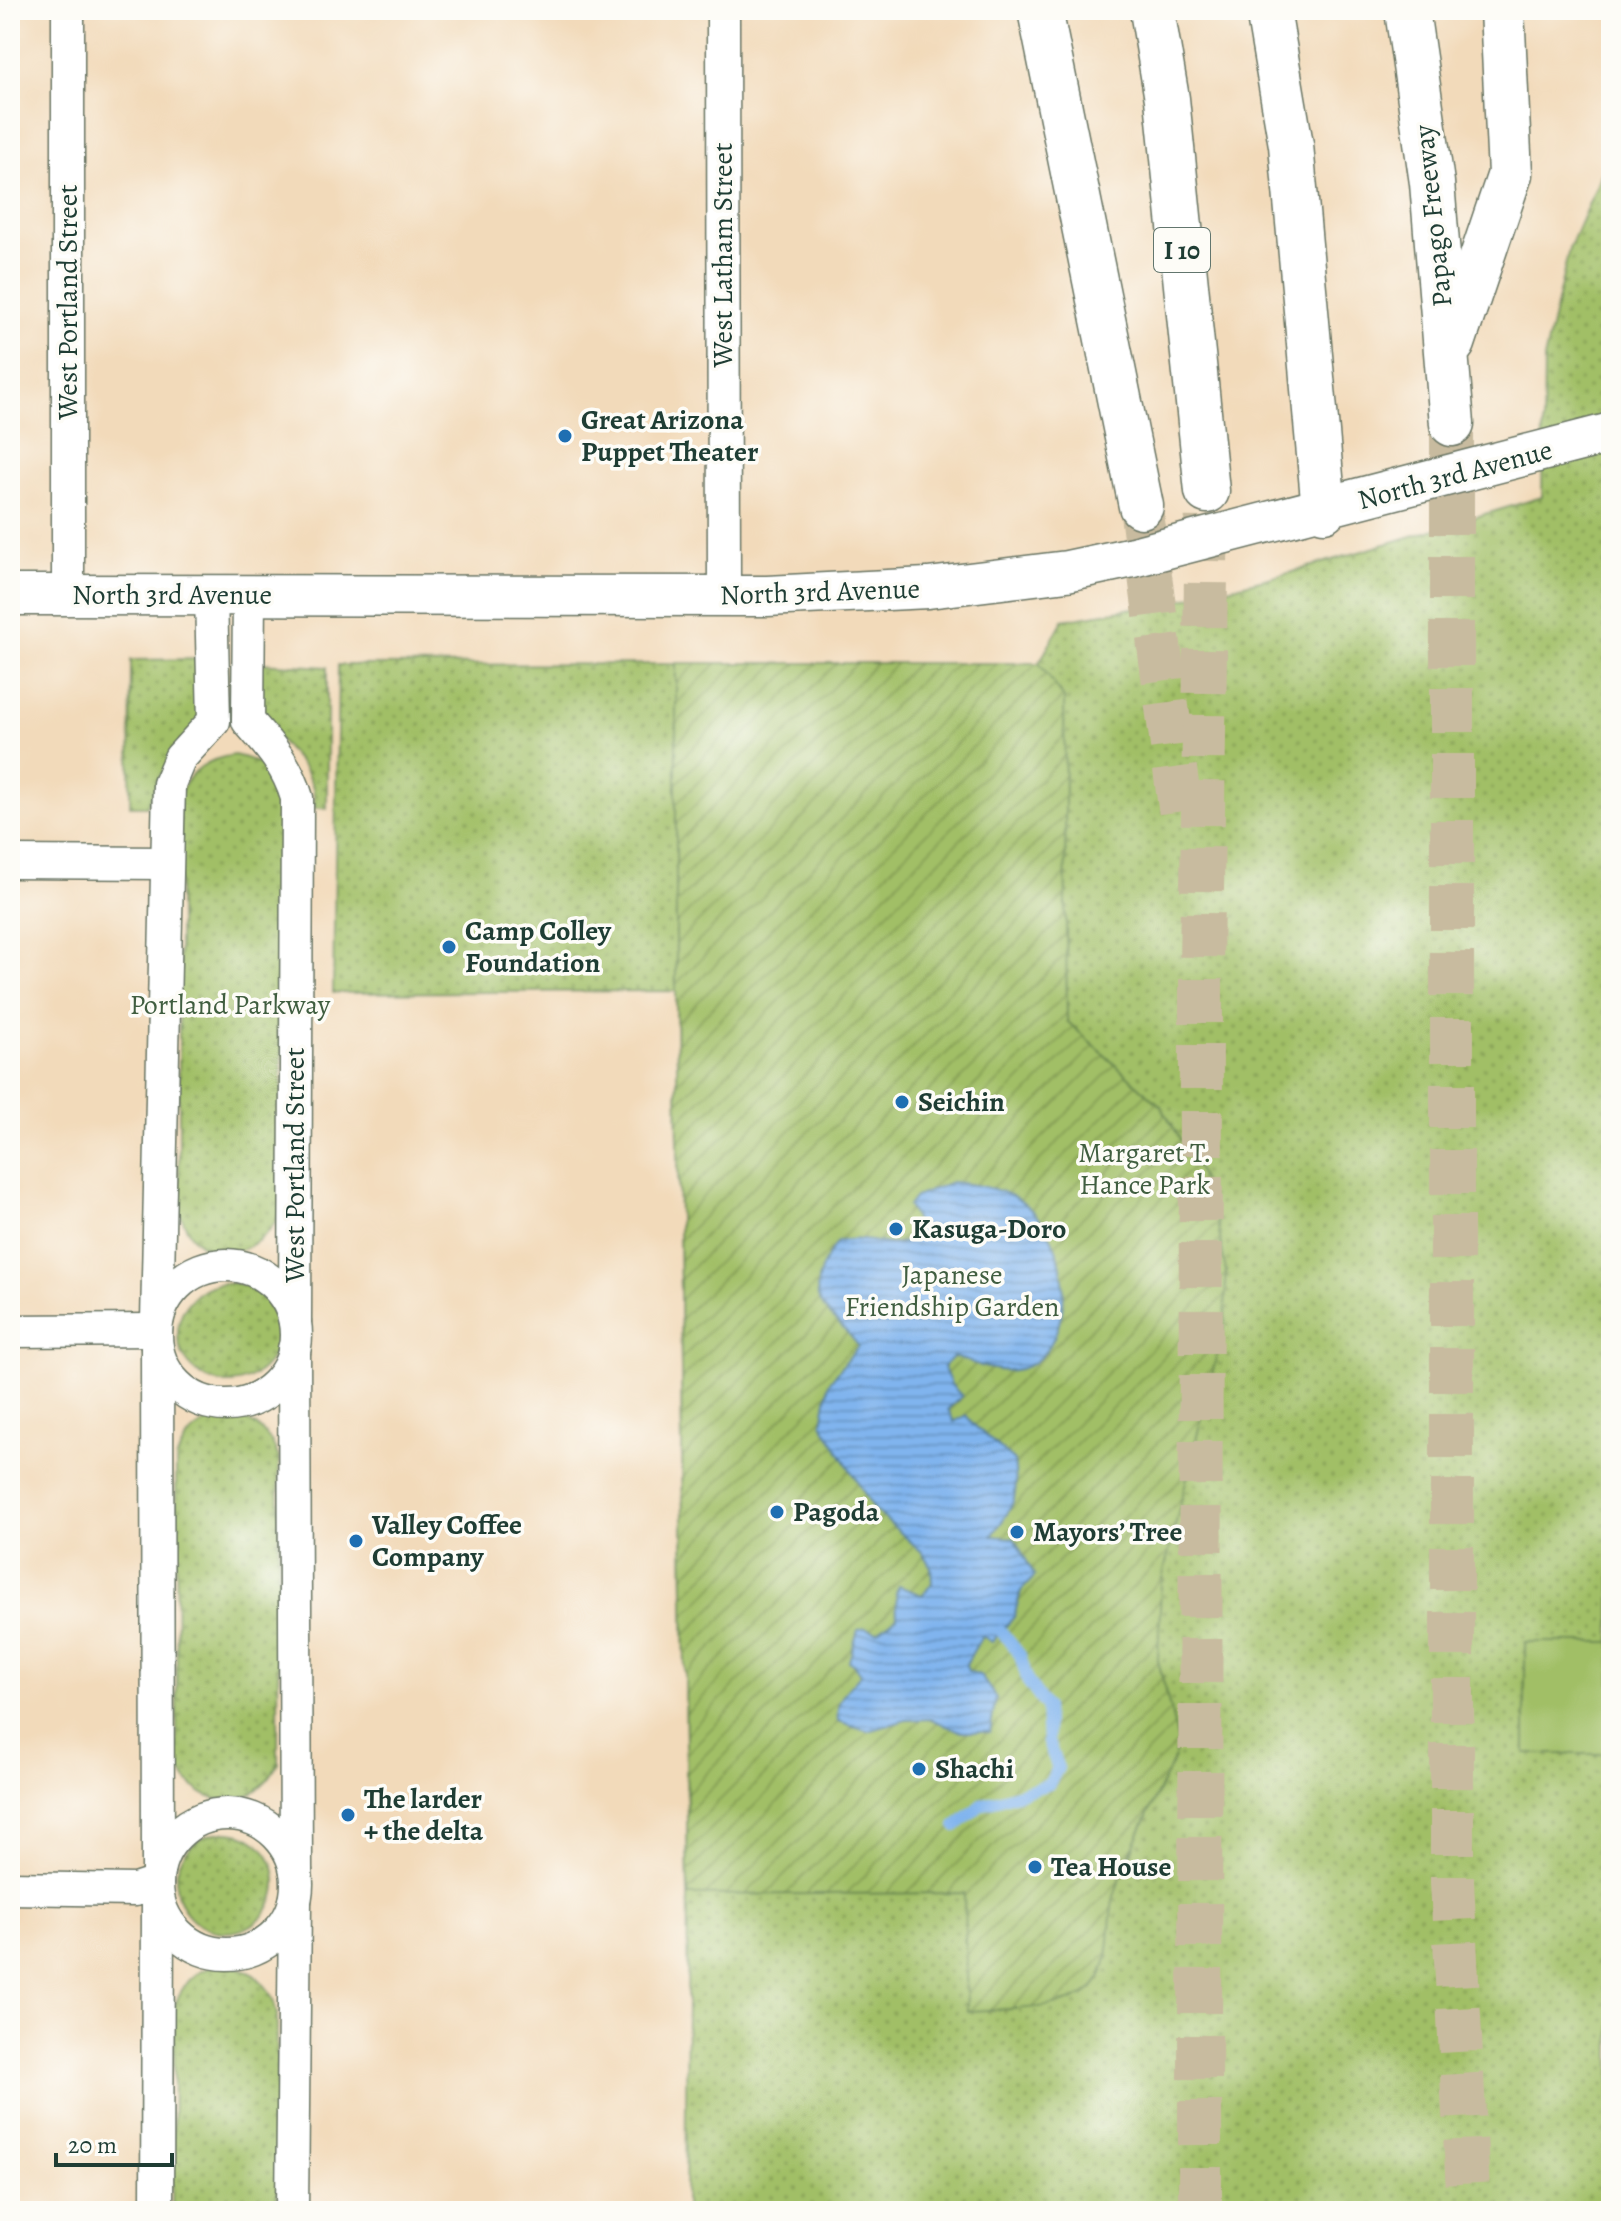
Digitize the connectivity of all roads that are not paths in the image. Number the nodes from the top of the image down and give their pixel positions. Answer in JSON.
{"nodes":[{"id":1,"x":68,"y":10,"type":"edge"},
{"id":2,"x":723,"y":10,"type":"edge"},
{"id":3,"x":1040,"y":10,"type":"edge"},
{"id":4,"x":1152,"y":10,"type":"edge"},
{"id":5,"x":1268,"y":10,"type":"edge"},
{"id":6,"x":1407,"y":10,"type":"edge"},
{"id":7,"x":1502,"y":10,"type":"edge"},
{"id":8,"x":1448,"y":360,"type":"junction"},
{"id":9,"x":1452,"y":424,"type":"tunnel mouth"},
{"id":10,"x":1611,"y":433,"type":"edge"},
{"id":11,"x":1207,"y":491,"type":"tunnel mouth"},
{"id":12,"x":1141,"y":506,"type":"tunnel mouth"},
{"id":13,"x":1324,"y":510,"type":"junction"},
{"id":14,"x":230,"y":594,"type":"junction"},
{"id":15,"x":10,"y":595,"type":"edge"},
{"id":16,"x":68,"y":595,"type":"junction"},
{"id":17,"x":724,"y":596,"type":"junction"},
{"id":18,"x":214,"y":721,"type":"junction"},
{"id":19,"x":248,"y":721,"type":"junction"},
{"id":20,"x":10,"y":862,"type":"edge"},
{"id":21,"x":166,"y":863,"type":"junction"},
{"id":22,"x":10,"y":1331,"type":"edge"},
{"id":23,"x":156,"y":1333,"type":"junction"},
{"id":24,"x":294,"y":1335,"type":"junction"},
{"id":25,"x":158,"y":1883,"type":"junction"},
{"id":26,"x":296,"y":1885,"type":"junction"},
{"id":27,"x":10,"y":1888,"type":"edge"},
{"id":28,"x":157,"y":2211,"type":"edge"},
{"id":29,"x":292,"y":2211,"type":"edge"}],
"edges":[{"from":1,"to":16,"type":"street","name":"West Portland Street"},
{"from":2,"to":17,"type":"street","name":"West Latham Street"},
{"from":3,"to":12,"type":"highway"},
{"from":4,"to":11,"type":"highway","number":"I 10"},
{"from":5,"to":13,"type":"highway"},
{"from":6,"to":8,"type":"highway","name":"Papago Freeway"},
{"from":7,"to":8,"type":"highway"},
{"from":8,"to":9,"type":"highway","name":"Papago Freeway"},
{"from":10,"to":13,"type":"street","name":"North 3rd Avenue"},
{"from":13,"to":17,"type":"street","name":"North 3rd Avenue"},
{"from":14,"to":16,"type":"street","name":"North 3rd Avenue"},
{"from":14,"to":17,"type":"street","name":"North 3rd Avenue"},
{"from":14,"to":18,"type":"street"},
{"from":14,"to":19,"type":"street"},
{"from":15,"to":16,"type":"street","name":"North 3rd Avenue"},
{"from":18,"to":19,"type":"street"},
{"from":18,"to":21,"type":"street","name":"West Portland Street"},
{"from":19,"to":24,"type":"street","name":"West Portland Street"},
{"from":20,"to":21,"type":"street"},
{"from":21,"to":23,"type":"street","name":"West Portland Street"},
{"from":22,"to":23,"type":"street"},
{"from":23,"to":24,"type":"street","name":"West Portland Street"},
{"from":23,"to":24,"type":"street","name":"West Portland Street"},
{"from":23,"to":25,"type":"street","name":"West Portland Street"},
{"from":24,"to":26,"type":"street","name":"West Portland Street"},
{"from":25,"to":26,"type":"street","name":"West Portland Street"},
{"from":25,"to":26,"type":"street","name":"West Portland Street"},
{"from":25,"to":27,"type":"street"},
{"from":25,"to":28,"type":"street","name":"West Portland Street"},
{"from":26,"to":29,"type":"street","name":"West Portland Street"}]}
